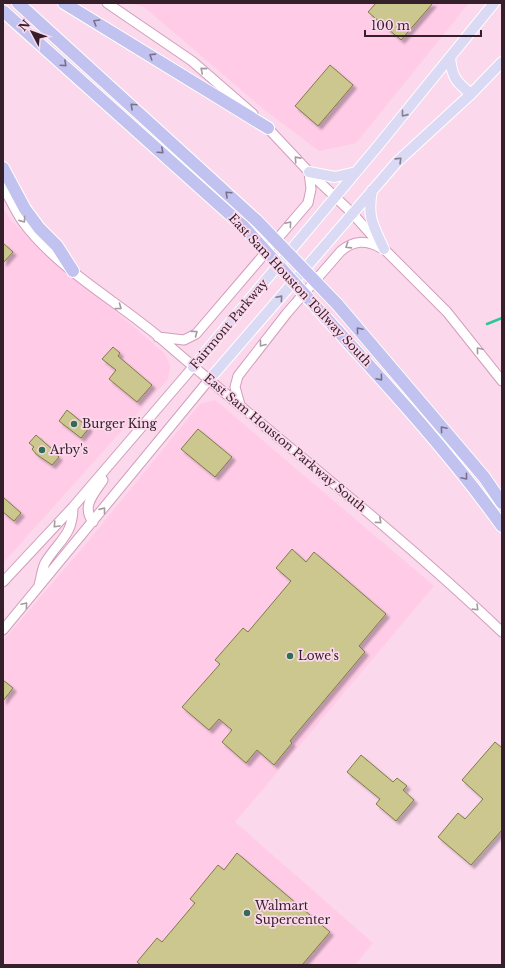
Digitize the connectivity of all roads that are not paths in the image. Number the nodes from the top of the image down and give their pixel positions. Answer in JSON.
{"nodes":[{"id":1,"x":18,"y":3,"type":"edge"},
{"id":2,"x":64,"y":3,"type":"edge"},
{"id":3,"x":107,"y":3,"type":"edge"},
{"id":4,"x":494,"y":3,"type":"edge"},
{"id":5,"x":3,"y":11,"type":"edge"},
{"id":6,"x":450,"y":57,"type":"junction"},
{"id":7,"x":502,"y":62,"type":"edge"},
{"id":8,"x":470,"y":94,"type":"junction"},
{"id":9,"x":268,"y":128,"type":"junction"},
{"id":10,"x":3,"y":168,"type":"edge"},
{"id":11,"x":309,"y":172,"type":"junction"},
{"id":12,"x":356,"y":172,"type":"junction"},
{"id":13,"x":3,"y":187,"type":"edge"},
{"id":14,"x":373,"y":188,"type":"junction"},
{"id":15,"x":335,"y":196,"type":"junction"},
{"id":16,"x":352,"y":213,"type":"junction"},
{"id":17,"x":384,"y":249,"type":"junction"},
{"id":18,"x":73,"y":271,"type":"junction"},
{"id":19,"x":158,"y":337,"type":"junction"},
{"id":20,"x":193,"y":367,"type":"junction"},
{"id":21,"x":208,"y":381,"type":"junction"},
{"id":22,"x":502,"y":381,"type":"edge"},
{"id":23,"x":240,"y":405,"type":"junction"},
{"id":24,"x":119,"y":453,"type":"junction"},
{"id":25,"x":502,"y":503,"type":"edge"},
{"id":26,"x":73,"y":507,"type":"junction"},
{"id":27,"x":93,"y":522,"type":"junction"},
{"id":28,"x":502,"y":526,"type":"edge"},
{"id":29,"x":3,"y":582,"type":"edge"},
{"id":30,"x":37,"y":590,"type":"junction"},
{"id":31,"x":3,"y":630,"type":"edge"},
{"id":32,"x":502,"y":632,"type":"edge"}],
"edges":[{"from":25,"to":1,"type":"highway","name":"East Sam Houston Tollway South","one_way":true,"bridge":true},
{"from":9,"to":2,"type":"highway","one_way":true},
{"from":9,"to":3,"type":"main road","one_way":true},
{"from":4,"to":6,"type":"main road","name":"Fairmont Parkway"},
{"from":5,"to":28,"type":"highway","name":"East Sam Houston Tollway South","one_way":true,"bridge":true},
{"from":6,"to":8,"type":"main road"},
{"from":6,"to":12,"type":"main road","name":"Fairmont Parkway","one_way":true},
{"from":7,"to":8,"type":"main road","name":"Fairmont Parkway"},
{"from":14,"to":8,"type":"main road","name":"Fairmont Parkway","one_way":true},
{"from":11,"to":9,"type":"main road","one_way":true},
{"from":10,"to":18,"type":"highway"},
{"from":11,"to":12,"type":"main road"},
{"from":11,"to":15,"type":"main road"},
{"from":19,"to":11,"type":"main road","one_way":true},
{"from":12,"to":15,"type":"main road","name":"Fairmont Parkway"},
{"from":13,"to":18,"type":"main road","name":"East Sam Houston Parkway South","one_way":true},
{"from":14,"to":16,"type":"main road","name":"Fairmont Parkway"},
{"from":14,"to":17,"type":"main road"},
{"from":15,"to":16,"type":"main road"},
{"from":15,"to":20,"type":"main road","name":"Fairmont Parkway"},
{"from":16,"to":17,"type":"main road"},
{"from":21,"to":16,"type":"main road","name":"Fairmont Parkway","one_way":true},
{"from":22,"to":17,"type":"main road","one_way":true},
{"from":17,"to":23,"type":"main road","one_way":true},
{"from":18,"to":19,"type":"main road","name":"East Sam Houston Parkway South","one_way":true},
{"from":19,"to":20,"type":"main road","name":"East Sam Houston Parkway South"},
{"from":20,"to":21,"type":"main road","name":"East Sam Houston Parkway South"},
{"from":20,"to":24,"type":"main road","name":"Fairmont Parkway"},
{"from":21,"to":23,"type":"main road","name":"East Sam Houston Parkway South"},
{"from":27,"to":21,"type":"main road","name":"Fairmont Parkway","one_way":true},
{"from":23,"to":32,"type":"main road","name":"East Sam Houston Parkway South","one_way":true},
{"from":24,"to":26,"type":"main road","name":"Fairmont Parkway"},
{"from":24,"to":27,"type":"main road"},
{"from":26,"to":29,"type":"main road","name":"Fairmont Parkway","one_way":true},
{"from":26,"to":30,"type":"main road"},
{"from":27,"to":30,"type":"main road","name":"Fairmont Parkway"},
{"from":31,"to":30,"type":"main road","name":"Fairmont Parkway","one_way":true}]}
